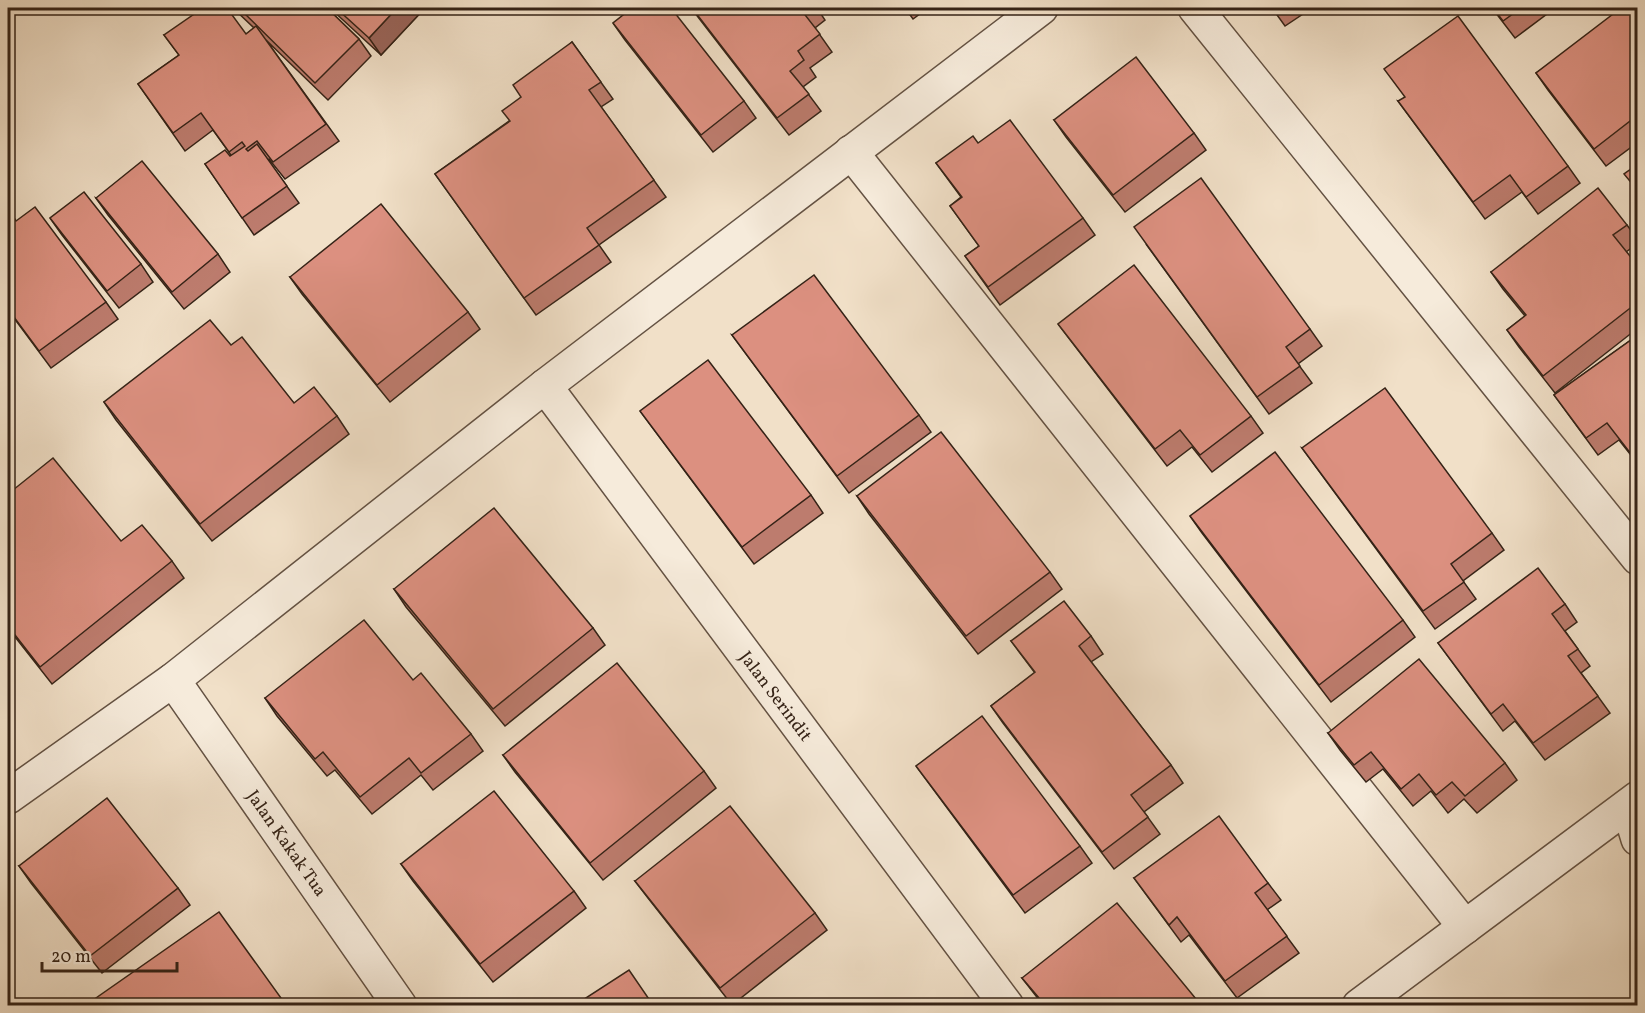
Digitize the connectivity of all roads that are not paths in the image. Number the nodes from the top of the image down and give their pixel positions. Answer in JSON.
{"nodes":[{"id":1,"x":1041,"y":8,"type":"edge"},
{"id":2,"x":1195,"y":8,"type":"edge"},
{"id":3,"x":851,"y":152,"type":"junction"},
{"id":4,"x":545,"y":386,"type":"junction"},
{"id":5,"x":1638,"y":558,"type":"edge"},
{"id":6,"x":173,"y":680,"type":"junction"},
{"id":7,"x":8,"y":797,"type":"edge"},
{"id":8,"x":1633,"y":802,"type":"edge"},
{"id":9,"x":1638,"y":839,"type":"edge"},
{"id":10,"x":1465,"y":927,"type":"junction"},
{"id":11,"x":400,"y":1005,"type":"edge"},
{"id":12,"x":1007,"y":1005,"type":"edge"},
{"id":13,"x":1359,"y":1005,"type":"edge"}],
"edges":[{"from":1,"to":3,"type":"street"},
{"from":2,"to":5,"type":"street"},
{"from":3,"to":4,"type":"street"},
{"from":3,"to":10,"type":"street"},
{"from":4,"to":6,"type":"street"},
{"from":4,"to":12,"type":"street","name":"Jalan Serindit"},
{"from":6,"to":7,"type":"street"},
{"from":6,"to":11,"type":"street","name":"Jalan Kakak Tua"},
{"from":8,"to":9,"type":"street"},
{"from":8,"to":10,"type":"street"},
{"from":10,"to":13,"type":"street"}]}
